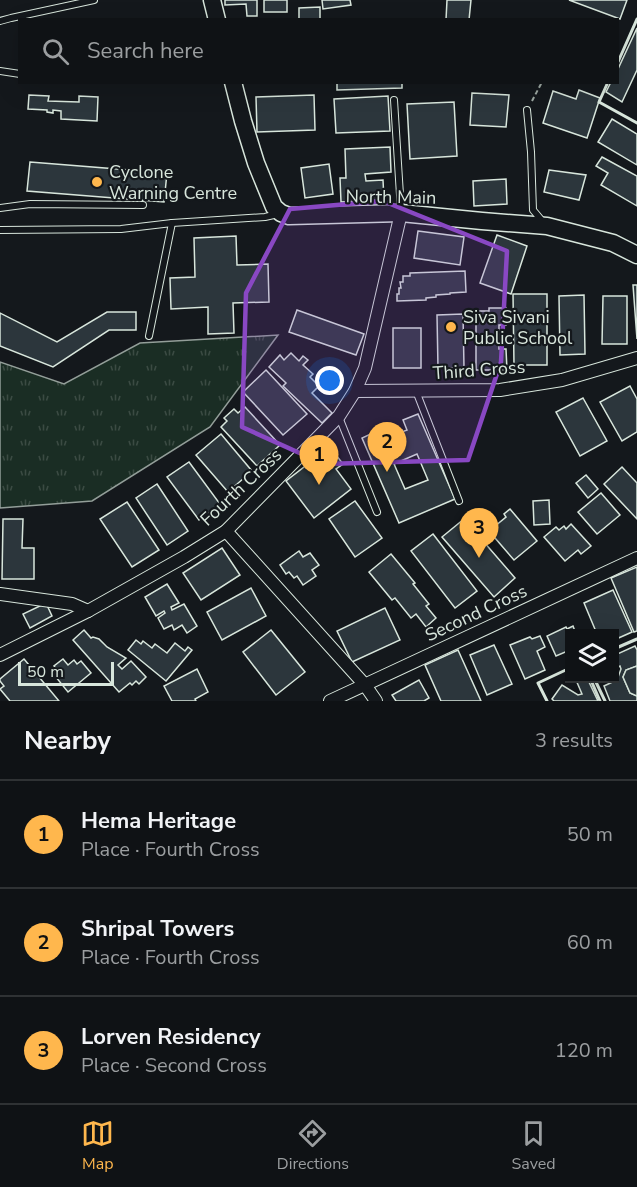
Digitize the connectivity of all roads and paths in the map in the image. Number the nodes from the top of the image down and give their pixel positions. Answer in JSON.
{"nodes":[{"id":1,"x":94,"y":0,"type":"edge"},
{"id":2,"x":212,"y":0,"type":"edge"},
{"id":3,"x":216,"y":18,"type":"edge"},
{"id":4,"x":0,"y":21,"type":"edge"},
{"id":5,"x":0,"y":71,"type":"edge"},
{"id":6,"x":18,"y":74,"type":"edge"},
{"id":7,"x":234,"y":84,"type":"edge"},
{"id":8,"x":541,"y":84,"type":"edge"},
{"id":9,"x":394,"y":100,"type":"dead end"},
{"id":10,"x":527,"y":110,"type":"joint"},
{"id":11,"x":143,"y":205,"type":"dead end"},
{"id":12,"x":0,"y":208,"type":"edge"},
{"id":13,"x":281,"y":213,"type":"junction"},
{"id":14,"x":401,"y":213,"type":"junction"},
{"id":15,"x":172,"y":223,"type":"junction"},
{"id":16,"x":547,"y":226,"type":"junction"},
{"id":17,"x":0,"y":230,"type":"edge"},
{"id":18,"x":637,"y":255,"type":"edge"},
{"id":19,"x":149,"y":336,"type":"dead end"},
{"id":20,"x":637,"y":358,"type":"edge"},
{"id":21,"x":416,"y":391,"type":"junction"},
{"id":22,"x":356,"y":392,"type":"junction"},
{"id":23,"x":339,"y":417,"type":"junction"},
{"id":24,"x":459,"y":501,"type":"dead end"},
{"id":25,"x":377,"y":512,"type":"dead end"},
{"id":26,"x":226,"y":531,"type":"junction"},
{"id":27,"x":637,"y":558,"type":"edge"},
{"id":28,"x":0,"y":594,"type":"edge"},
{"id":29,"x":88,"y":611,"type":"junction"},
{"id":30,"x":0,"y":655,"type":"edge"},
{"id":31,"x":365,"y":685,"type":"junction"},
{"id":32,"x":330,"y":701,"type":"edge"},
{"id":33,"x":376,"y":701,"type":"edge"}],
"edges":[{"from":1,"to":4,"type":"lane"},
{"from":2,"to":3,"type":"street"},
{"from":5,"to":6,"type":"lane"},
{"from":7,"to":13,"type":"street"},
{"from":8,"to":10,"type":"path"},
{"from":9,"to":14,"type":"lane"},
{"from":10,"to":16,"type":"lane"},
{"from":11,"to":12,"type":"lane"},
{"from":13,"to":14,"type":"street","name":"North Main"},
{"from":13,"to":15,"type":"lane"},
{"from":14,"to":16,"type":"street","name":"North Main"},
{"from":14,"to":22,"type":"street","name":"Fourth Cross"},
{"from":15,"to":17,"type":"lane"},
{"from":15,"to":19,"type":"lane"},
{"from":16,"to":18,"type":"street","name":"North Main"},
{"from":20,"to":21,"type":"street","name":"Third Cross"},
{"from":21,"to":22,"type":"street","name":"Third Cross"},
{"from":21,"to":24,"type":"lane"},
{"from":22,"to":23,"type":"street","name":"Fourth Cross"},
{"from":23,"to":25,"type":"lane"},
{"from":23,"to":26,"type":"street","name":"Fourth Cross"},
{"from":26,"to":29,"type":"street","name":"Fourth Cross"},
{"from":26,"to":31,"type":"street"},
{"from":27,"to":31,"type":"street","name":"Second Cross"},
{"from":28,"to":29,"type":"street"},
{"from":29,"to":30,"type":"street","name":"Fourth Cross"},
{"from":31,"to":32,"type":"street","name":"Second Cross"},
{"from":31,"to":33,"type":"street"}]}
